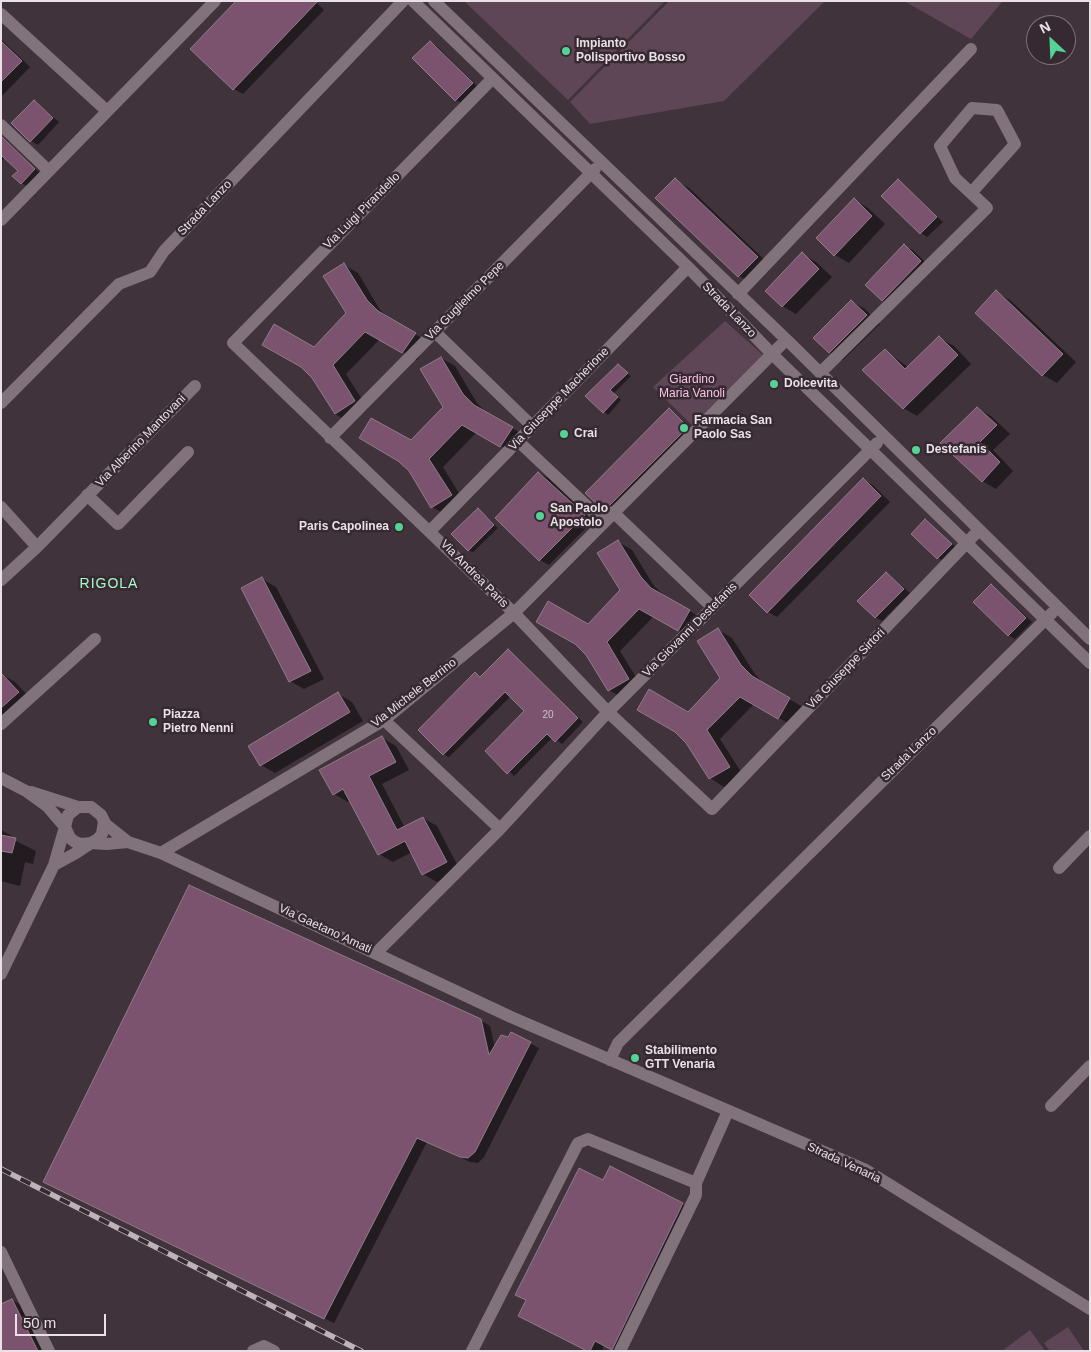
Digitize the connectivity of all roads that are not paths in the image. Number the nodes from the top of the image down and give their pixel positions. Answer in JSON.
{"nodes":[{"id":1,"x":214,"y":1,"type":"edge"},
{"id":2,"x":403,"y":1,"type":"edge"},
{"id":3,"x":412,"y":1,"type":"edge"},
{"id":4,"x":434,"y":1,"type":"edge"},
{"id":5,"x":1,"y":14,"type":"edge"},
{"id":6,"x":971,"y":49,"type":"dead end"},
{"id":7,"x":492,"y":79,"type":"junction"},
{"id":8,"x":107,"y":111,"type":"junction"},
{"id":9,"x":1,"y":126,"type":"edge"},
{"id":10,"x":602,"y":164,"type":"junction"},
{"id":11,"x":48,"y":171,"type":"junction"},
{"id":12,"x":590,"y":174,"type":"junction"},
{"id":13,"x":971,"y":193,"type":"junction"},
{"id":14,"x":1,"y":220,"type":"edge"},
{"id":15,"x":688,"y":267,"type":"junction"},
{"id":16,"x":738,"y":294,"type":"junction"},
{"id":17,"x":435,"y":332,"type":"junction"},
{"id":18,"x":786,"y":340,"type":"junction"},
{"id":19,"x":233,"y":343,"type":"joint"},
{"id":20,"x":772,"y":354,"type":"junction"},
{"id":21,"x":820,"y":373,"type":"junction"},
{"id":22,"x":195,"y":386,"type":"dead end"},
{"id":23,"x":1,"y":403,"type":"edge"},
{"id":24,"x":532,"y":426,"type":"junction"},
{"id":25,"x":884,"y":436,"type":"junction"},
{"id":26,"x":330,"y":438,"type":"junction"},
{"id":27,"x":518,"y":441,"type":"junction"},
{"id":28,"x":871,"y":449,"type":"junction"},
{"id":29,"x":188,"y":452,"type":"dead end"},
{"id":30,"x":88,"y":496,"type":"junction"},
{"id":31,"x":1,"y":507,"type":"edge"},
{"id":32,"x":613,"y":512,"type":"junction"},
{"id":33,"x":604,"y":522,"type":"junction"},
{"id":34,"x":979,"y":530,"type":"junction"},
{"id":35,"x":430,"y":531,"type":"junction"},
{"id":36,"x":967,"y":542,"type":"junction"},
{"id":37,"x":37,"y":547,"type":"junction"},
{"id":38,"x":1,"y":580,"type":"edge"},
{"id":39,"x":712,"y":607,"type":"junction"},
{"id":40,"x":1058,"y":608,"type":"junction"},
{"id":41,"x":514,"y":613,"type":"junction"},
{"id":42,"x":1046,"y":619,"type":"junction"},
{"id":43,"x":96,"y":639,"type":"dead end"},
{"id":44,"x":1090,"y":640,"type":"edge"},
{"id":45,"x":1090,"y":663,"type":"edge"},
{"id":46,"x":608,"y":712,"type":"junction"},
{"id":47,"x":384,"y":720,"type":"junction"},
{"id":48,"x":1,"y":724,"type":"edge"},
{"id":49,"x":1,"y":778,"type":"edge"},
{"id":50,"x":26,"y":791,"type":"junction"},
{"id":51,"x":78,"y":807,"type":"junction"},
{"id":52,"x":712,"y":809,"type":"joint"},
{"id":53,"x":104,"y":823,"type":"junction"},
{"id":54,"x":65,"y":827,"type":"junction"},
{"id":55,"x":500,"y":829,"type":"junction"},
{"id":56,"x":1090,"y":836,"type":"edge"},
{"id":57,"x":128,"y":842,"type":"junction"},
{"id":58,"x":91,"y":843,"type":"junction"},
{"id":59,"x":161,"y":853,"type":"junction"},
{"id":60,"x":54,"y":865,"type":"junction"},
{"id":61,"x":1059,"y":868,"type":"dead end"},
{"id":62,"x":376,"y":953,"type":"junction"},
{"id":63,"x":5,"y":962,"type":"edge"},
{"id":64,"x":520,"y":1021,"type":"joint"},
{"id":65,"x":610,"y":1060,"type":"junction"},
{"id":66,"x":1090,"y":1066,"type":"edge"},
{"id":67,"x":1051,"y":1106,"type":"dead end"},
{"id":68,"x":728,"y":1111,"type":"junction"},
{"id":69,"x":696,"y":1183,"type":"junction"},
{"id":70,"x":1,"y":1252,"type":"edge"},
{"id":71,"x":1090,"y":1309,"type":"edge"},
{"id":72,"x":49,"y":1351,"type":"edge"},
{"id":73,"x":472,"y":1351,"type":"edge"},
{"id":74,"x":620,"y":1351,"type":"edge"}],
"edges":[{"from":1,"to":8,"type":"street"},
{"from":2,"to":23,"type":"street","name":"Strada Lanzo"},
{"from":3,"to":7,"type":"street","name":"Strada Lanzo"},
{"from":4,"to":10,"type":"street","name":"Strada Lanzo"},
{"from":5,"to":8,"type":"street"},
{"from":6,"to":16,"type":"street"},
{"from":7,"to":12,"type":"street","name":"Strada Lanzo"},
{"from":7,"to":19,"type":"street","name":"Via Luigi Pirandello"},
{"from":8,"to":11,"type":"street"},
{"from":9,"to":11,"type":"street"},
{"from":10,"to":12,"type":"street","name":"Via Guglielmo Pepe"},
{"from":10,"to":16,"type":"street","name":"Strada Lanzo"},
{"from":11,"to":14,"type":"street"},
{"from":12,"to":15,"type":"street","name":"Strada Lanzo"},
{"from":12,"to":17,"type":"street","name":"Via Guglielmo Pepe"},
{"from":13,"to":13,"type":"street"},
{"from":13,"to":21,"type":"street"},
{"from":15,"to":20,"type":"street","name":"Strada Lanzo"},
{"from":15,"to":24,"type":"street","name":"Via Giuseppe Macherione"},
{"from":16,"to":18,"type":"street","name":"Strada Lanzo"},
{"from":17,"to":24,"type":"street"},
{"from":17,"to":26,"type":"street","name":"Via Guglielmo Pepe"},
{"from":18,"to":20,"type":"street","name":"Via Michele Berrino"},
{"from":18,"to":21,"type":"street","name":"Strada Lanzo"},
{"from":19,"to":26,"type":"street","name":"Via Andrea Paris"},
{"from":20,"to":28,"type":"street","name":"Strada Lanzo"},
{"from":20,"to":32,"type":"street","name":"Via Michele Berrino"},
{"from":21,"to":25,"type":"street","name":"Strada Lanzo"},
{"from":22,"to":30,"type":"street","name":"Via Alberino Mantovani"},
{"from":24,"to":27,"type":"street","name":"Via Giuseppe Macherione"},
{"from":25,"to":28,"type":"street","name":"Via Giovanni Destefanis"},
{"from":25,"to":34,"type":"street","name":"Strada Lanzo"},
{"from":26,"to":35,"type":"street","name":"Via Andrea Paris"},
{"from":27,"to":33,"type":"street"},
{"from":27,"to":35,"type":"street","name":"Via Giuseppe Macherione"},
{"from":28,"to":36,"type":"street","name":"Strada Lanzo"},
{"from":28,"to":39,"type":"street","name":"Via Giovanni Destefanis"},
{"from":29,"to":30,"type":"street","name":"Via Alberino Mantovani"},
{"from":30,"to":37,"type":"street","name":"Via Alberino Mantovani"},
{"from":31,"to":37,"type":"street"},
{"from":32,"to":33,"type":"street","name":"Via Michele Berrino"},
{"from":32,"to":39,"type":"street"},
{"from":33,"to":41,"type":"street","name":"Via Michele Berrino"},
{"from":34,"to":36,"type":"street","name":"Via Giuseppe Sirtori"},
{"from":34,"to":40,"type":"street","name":"Strada Lanzo"},
{"from":35,"to":41,"type":"street","name":"Via Andrea Paris"},
{"from":36,"to":42,"type":"street","name":"Strada Lanzo"},
{"from":36,"to":52,"type":"street","name":"Via Giuseppe Sirtori"},
{"from":37,"to":38,"type":"street","name":"Via Alberino Mantovani"},
{"from":39,"to":46,"type":"street","name":"Via Giovanni Destefanis"},
{"from":40,"to":42,"type":"street","name":"Strada Lanzo"},
{"from":40,"to":44,"type":"street","name":"Strada Lanzo"},
{"from":41,"to":46,"type":"street","name":"Via Andrea Paris"},
{"from":41,"to":47,"type":"street","name":"Via Michele Berrino"},
{"from":42,"to":45,"type":"street","name":"Strada Lanzo"},
{"from":42,"to":65,"type":"street","name":"Strada Lanzo"},
{"from":43,"to":48,"type":"street"},
{"from":46,"to":52,"type":"street","name":"Via Andrea Paris"},
{"from":46,"to":55,"type":"street","name":"Via Giovanni Destefanis"},
{"from":47,"to":55,"type":"street"},
{"from":47,"to":59,"type":"street","name":"Via Michele Berrino"},
{"from":49,"to":50,"type":"street"},
{"from":50,"to":51,"type":"street"},
{"from":50,"to":54,"type":"street"},
{"from":51,"to":53,"type":"street"},
{"from":51,"to":54,"type":"street"},
{"from":53,"to":57,"type":"street","name":"Via Gaetano Amati"},
{"from":53,"to":58,"type":"street"},
{"from":54,"to":58,"type":"street"},
{"from":54,"to":60,"type":"street"},
{"from":55,"to":62,"type":"street","name":"Via Giovanni Destefanis"},
{"from":56,"to":61,"type":"street"},
{"from":57,"to":58,"type":"street","name":"Via Gaetano Amati"},
{"from":57,"to":59,"type":"street","name":"Via Gaetano Amati"},
{"from":58,"to":60,"type":"street","name":"Via Gaetano Amati"},
{"from":59,"to":62,"type":"street","name":"Via Gaetano Amati"},
{"from":60,"to":63,"type":"street"},
{"from":62,"to":64,"type":"street","name":"Via Gaetano Amati"},
{"from":64,"to":65,"type":"street","name":"Strada Venaria"},
{"from":65,"to":68,"type":"street","name":"Strada Venaria"},
{"from":66,"to":67,"type":"street"},
{"from":68,"to":69,"type":"street"},
{"from":68,"to":71,"type":"street","name":"Strada Venaria"},
{"from":69,"to":73,"type":"street"},
{"from":69,"to":74,"type":"street"},
{"from":70,"to":72,"type":"street"}]}
